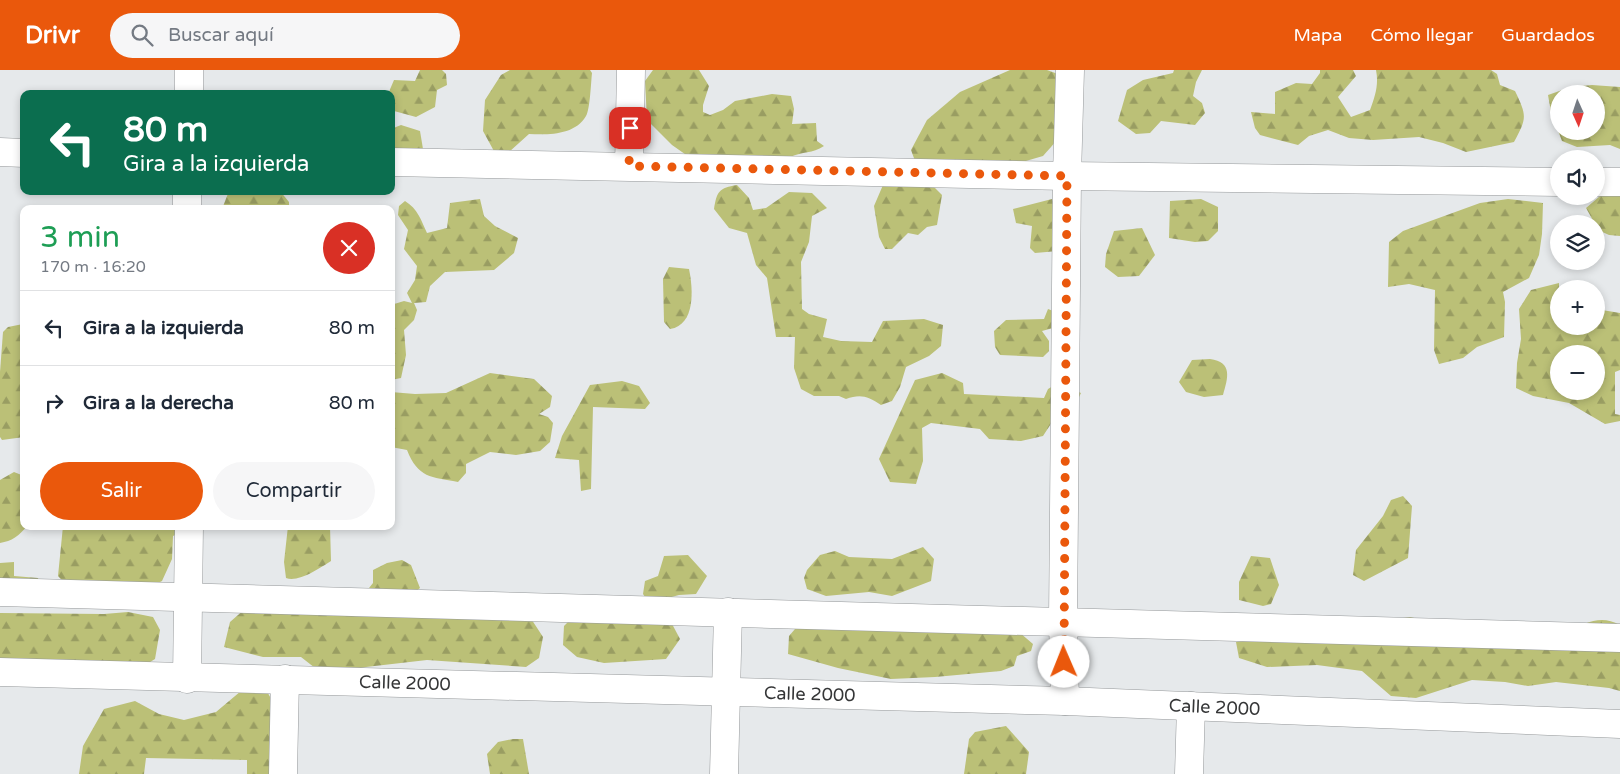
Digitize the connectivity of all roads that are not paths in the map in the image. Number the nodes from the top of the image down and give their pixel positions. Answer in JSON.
{"nodes":[{"id":1,"x":189,"y":70,"type":"edge"},
{"id":2,"x":631,"y":70,"type":"edge"},
{"id":3,"x":1070,"y":70,"type":"edge"},
{"id":4,"x":188,"y":90,"type":"edge"},
{"id":5,"x":0,"y":152,"type":"edge"},
{"id":6,"x":20,"y":153,"type":"edge"},
{"id":7,"x":395,"y":162,"type":"edge"},
{"id":8,"x":629,"y":166,"type":"junction"},
{"id":9,"x":1067,"y":176,"type":"junction"},
{"id":10,"x":1550,"y":182,"type":"edge"},
{"id":11,"x":1605,"y":182,"type":"edge"},
{"id":12,"x":1620,"y":182,"type":"edge"},
{"id":13,"x":189,"y":530,"type":"edge"},
{"id":14,"x":0,"y":592,"type":"edge"},
{"id":15,"x":189,"y":597,"type":"junction"},
{"id":16,"x":728,"y":612,"type":"junction"},
{"id":17,"x":1063,"y":622,"type":"junction"},
{"id":18,"x":1620,"y":638,"type":"edge"},
{"id":19,"x":0,"y":672,"type":"edge"},
{"id":20,"x":187,"y":679,"type":"junction"},
{"id":21,"x":285,"y":679,"type":"junction"},
{"id":22,"x":727,"y":692,"type":"junction"},
{"id":23,"x":1065,"y":701,"type":"junction"},
{"id":24,"x":1192,"y":706,"type":"junction"},
{"id":25,"x":1620,"y":724,"type":"edge"},
{"id":26,"x":283,"y":774,"type":"edge"},
{"id":27,"x":724,"y":774,"type":"edge"},
{"id":28,"x":1189,"y":774,"type":"edge"}],
"edges":[{"from":1,"to":4,"type":"street"},
{"from":2,"to":8,"type":"street"},
{"from":3,"to":9,"type":"street"},
{"from":5,"to":6,"type":"street"},
{"from":7,"to":8,"type":"street"},
{"from":8,"to":9,"type":"street"},
{"from":9,"to":10,"type":"street"},
{"from":9,"to":17,"type":"street"},
{"from":11,"to":12,"type":"street"},
{"from":13,"to":15,"type":"street"},
{"from":14,"to":15,"type":"street"},
{"from":15,"to":16,"type":"street"},
{"from":15,"to":20,"type":"street"},
{"from":16,"to":17,"type":"street"},
{"from":16,"to":22,"type":"street"},
{"from":17,"to":18,"type":"street"},
{"from":17,"to":23,"type":"street"},
{"from":19,"to":20,"type":"street","name":"Calle 2000"},
{"from":20,"to":21,"type":"street","name":"Calle 2000"},
{"from":21,"to":22,"type":"street","name":"Calle 2000"},
{"from":21,"to":26,"type":"street"},
{"from":22,"to":23,"type":"street","name":"Calle 2000"},
{"from":22,"to":27,"type":"street"},
{"from":23,"to":24,"type":"street","name":"Calle 2000"},
{"from":24,"to":25,"type":"street","name":"Calle 2000"},
{"from":24,"to":28,"type":"street"}]}
